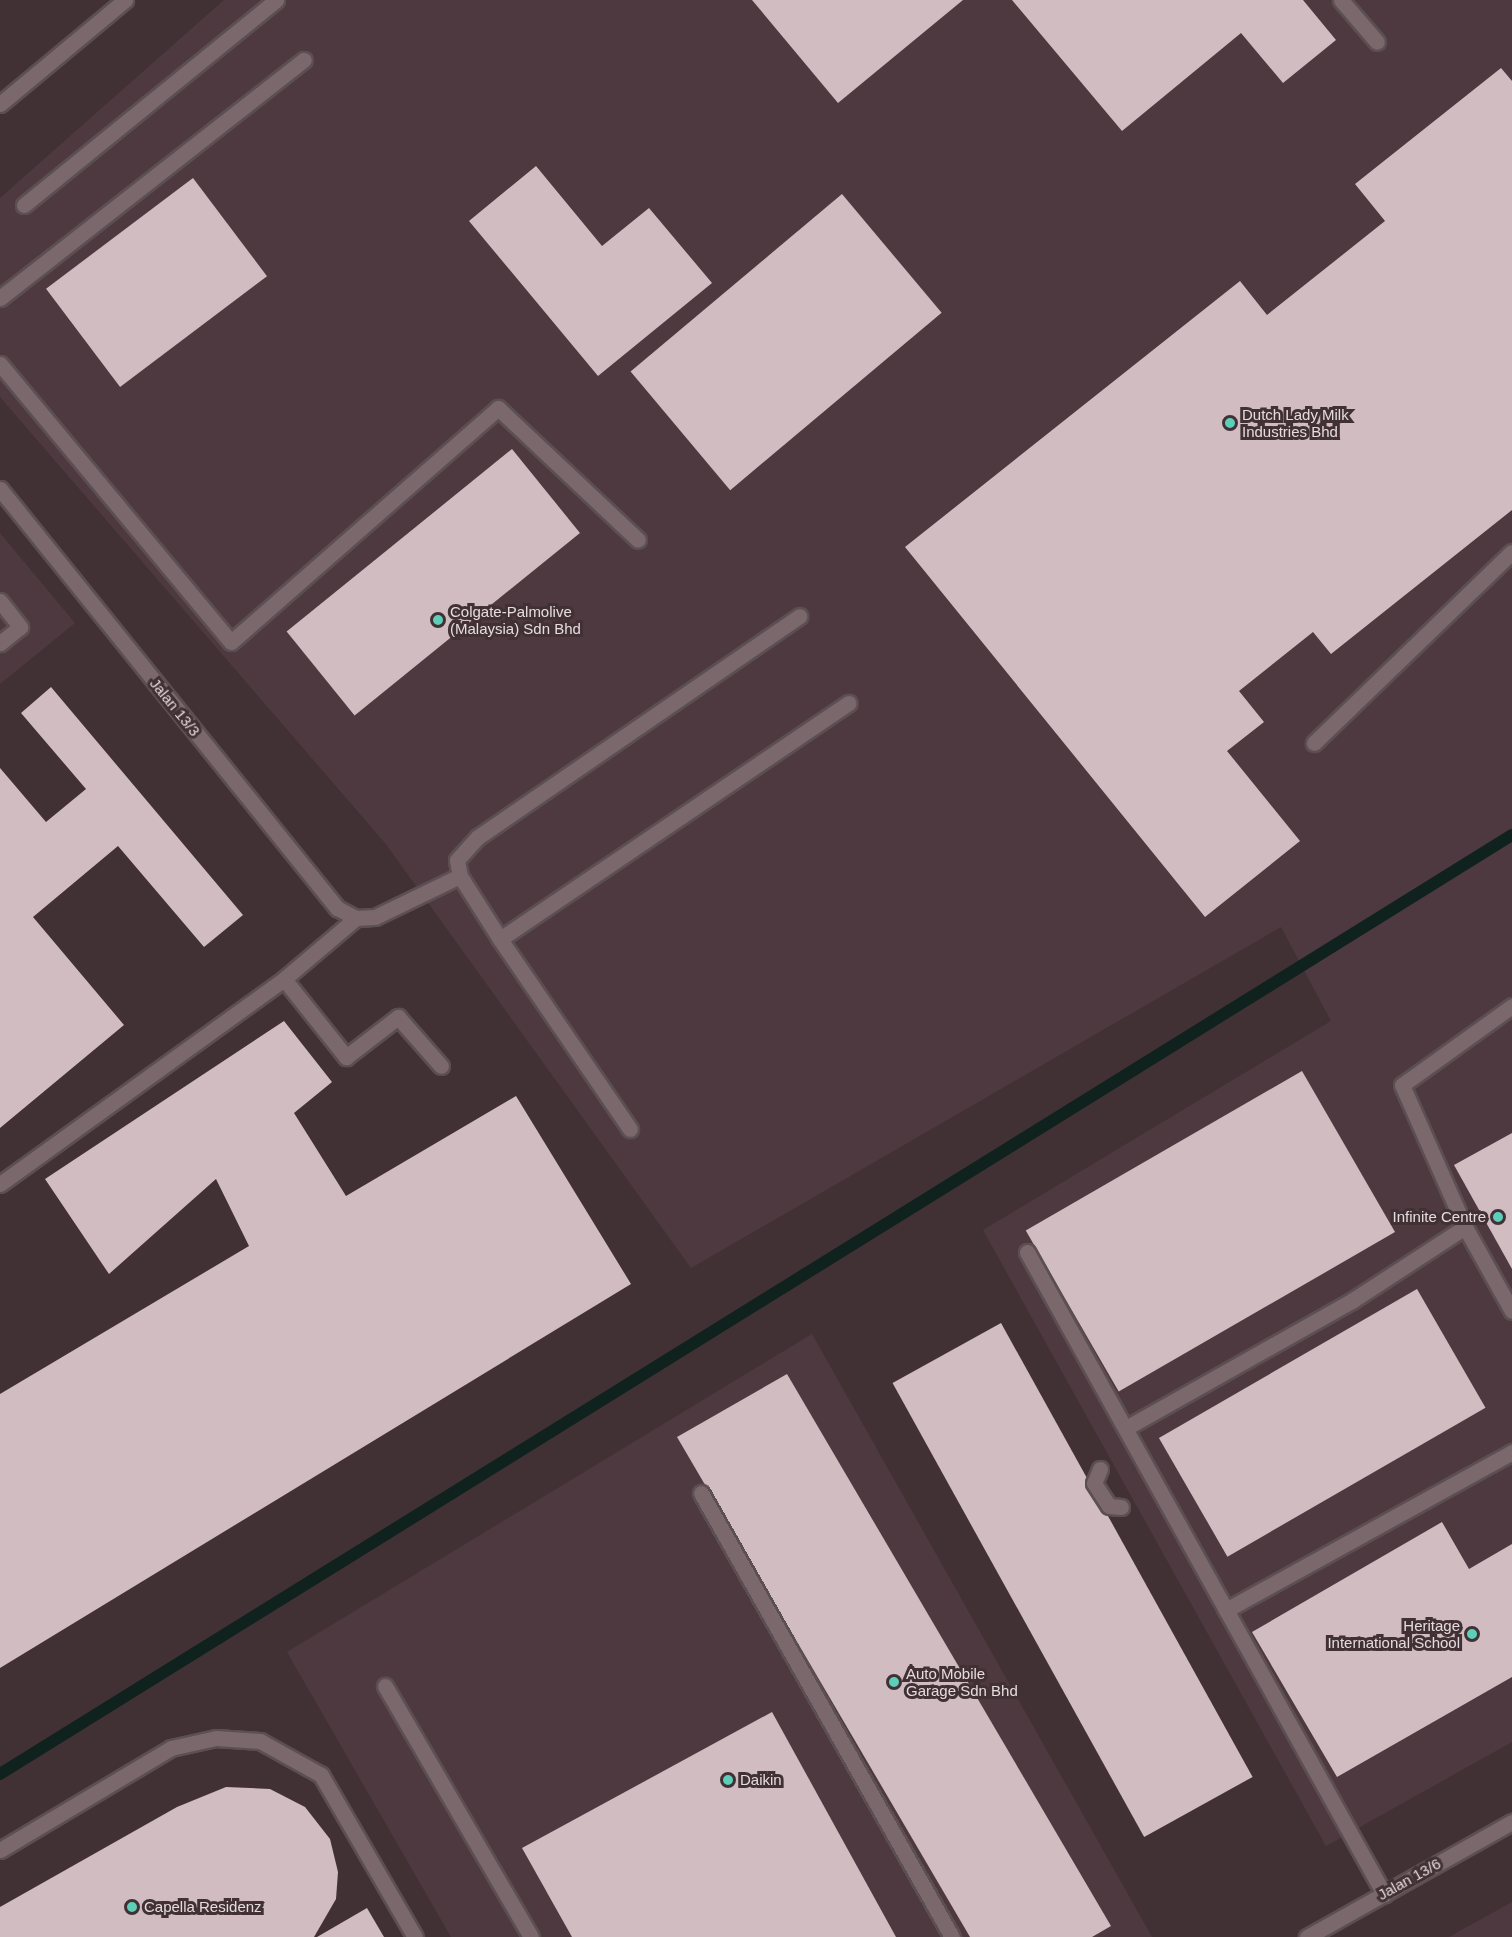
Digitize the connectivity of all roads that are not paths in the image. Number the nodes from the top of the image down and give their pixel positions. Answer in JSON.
{"nodes":[{"id":1,"x":125,"y":0,"type":"edge"},
{"id":2,"x":276,"y":0,"type":"edge"},
{"id":3,"x":1341,"y":0,"type":"edge"},
{"id":4,"x":1377,"y":42,"type":"dead end"},
{"id":5,"x":304,"y":60,"type":"dead end"},
{"id":6,"x":0,"y":104,"type":"edge"},
{"id":7,"x":24,"y":205,"type":"dead end"},
{"id":8,"x":0,"y":298,"type":"edge"},
{"id":9,"x":0,"y":364,"type":"edge"},
{"id":10,"x":0,"y":489,"type":"edge"},
{"id":11,"x":638,"y":540,"type":"dead end"},
{"id":12,"x":1512,"y":552,"type":"edge"},
{"id":13,"x":0,"y":601,"type":"edge"},
{"id":14,"x":799,"y":616,"type":"dead end"},
{"id":15,"x":0,"y":643,"type":"edge"},
{"id":16,"x":849,"y":703,"type":"dead end"},
{"id":17,"x":1314,"y":743,"type":"dead end"},
{"id":18,"x":460,"y":876,"type":"junction"},
{"id":19,"x":356,"y":918,"type":"junction"},
{"id":20,"x":500,"y":939,"type":"junction"},
{"id":21,"x":284,"y":979,"type":"junction"},
{"id":22,"x":1512,"y":1006,"type":"edge"},
{"id":23,"x":441,"y":1066,"type":"dead end"},
{"id":24,"x":630,"y":1129,"type":"dead end"},
{"id":25,"x":0,"y":1184,"type":"edge"},
{"id":26,"x":1465,"y":1227,"type":"junction"},
{"id":27,"x":1027,"y":1251,"type":"dead end"},
{"id":28,"x":1512,"y":1311,"type":"edge"},
{"id":29,"x":1126,"y":1428,"type":"junction"},
{"id":30,"x":1512,"y":1452,"type":"edge"},
{"id":31,"x":1100,"y":1469,"type":"dead end"},
{"id":32,"x":701,"y":1493,"type":"dead end"},
{"id":33,"x":1121,"y":1507,"type":"dead end"},
{"id":34,"x":1226,"y":1610,"type":"junction"},
{"id":35,"x":385,"y":1686,"type":"dead end"},
{"id":36,"x":1512,"y":1822,"type":"edge"},
{"id":37,"x":0,"y":1850,"type":"edge"},
{"id":38,"x":1384,"y":1894,"type":"junction"},
{"id":39,"x":415,"y":1937,"type":"edge"},
{"id":40,"x":531,"y":1937,"type":"edge"},
{"id":41,"x":952,"y":1937,"type":"edge"},
{"id":42,"x":1307,"y":1937,"type":"edge"}],
"edges":[{"from":1,"to":6,"type":"street"},
{"from":2,"to":7,"type":"street"},
{"from":3,"to":4,"type":"street"},
{"from":5,"to":8,"type":"street"},
{"from":9,"to":11,"type":"street"},
{"from":10,"to":19,"type":"street","name":"Jalan 13/3"},
{"from":12,"to":17,"type":"street"},
{"from":13,"to":15,"type":"street"},
{"from":14,"to":18,"type":"street"},
{"from":16,"to":20,"type":"street"},
{"from":18,"to":19,"type":"street"},
{"from":18,"to":20,"type":"street"},
{"from":19,"to":21,"type":"street"},
{"from":20,"to":24,"type":"street"},
{"from":21,"to":23,"type":"street"},
{"from":21,"to":25,"type":"street"},
{"from":22,"to":26,"type":"street"},
{"from":26,"to":28,"type":"street"},
{"from":26,"to":29,"type":"street"},
{"from":27,"to":29,"type":"street"},
{"from":29,"to":34,"type":"street"},
{"from":30,"to":34,"type":"street"},
{"from":31,"to":33,"type":"street"},
{"from":32,"to":41,"type":"street"},
{"from":34,"to":38,"type":"street"},
{"from":35,"to":40,"type":"street"},
{"from":36,"to":38,"type":"street","name":"Jalan 13/6"},
{"from":37,"to":39,"type":"street"},
{"from":38,"to":42,"type":"street","name":"Jalan 13/6"}]}
